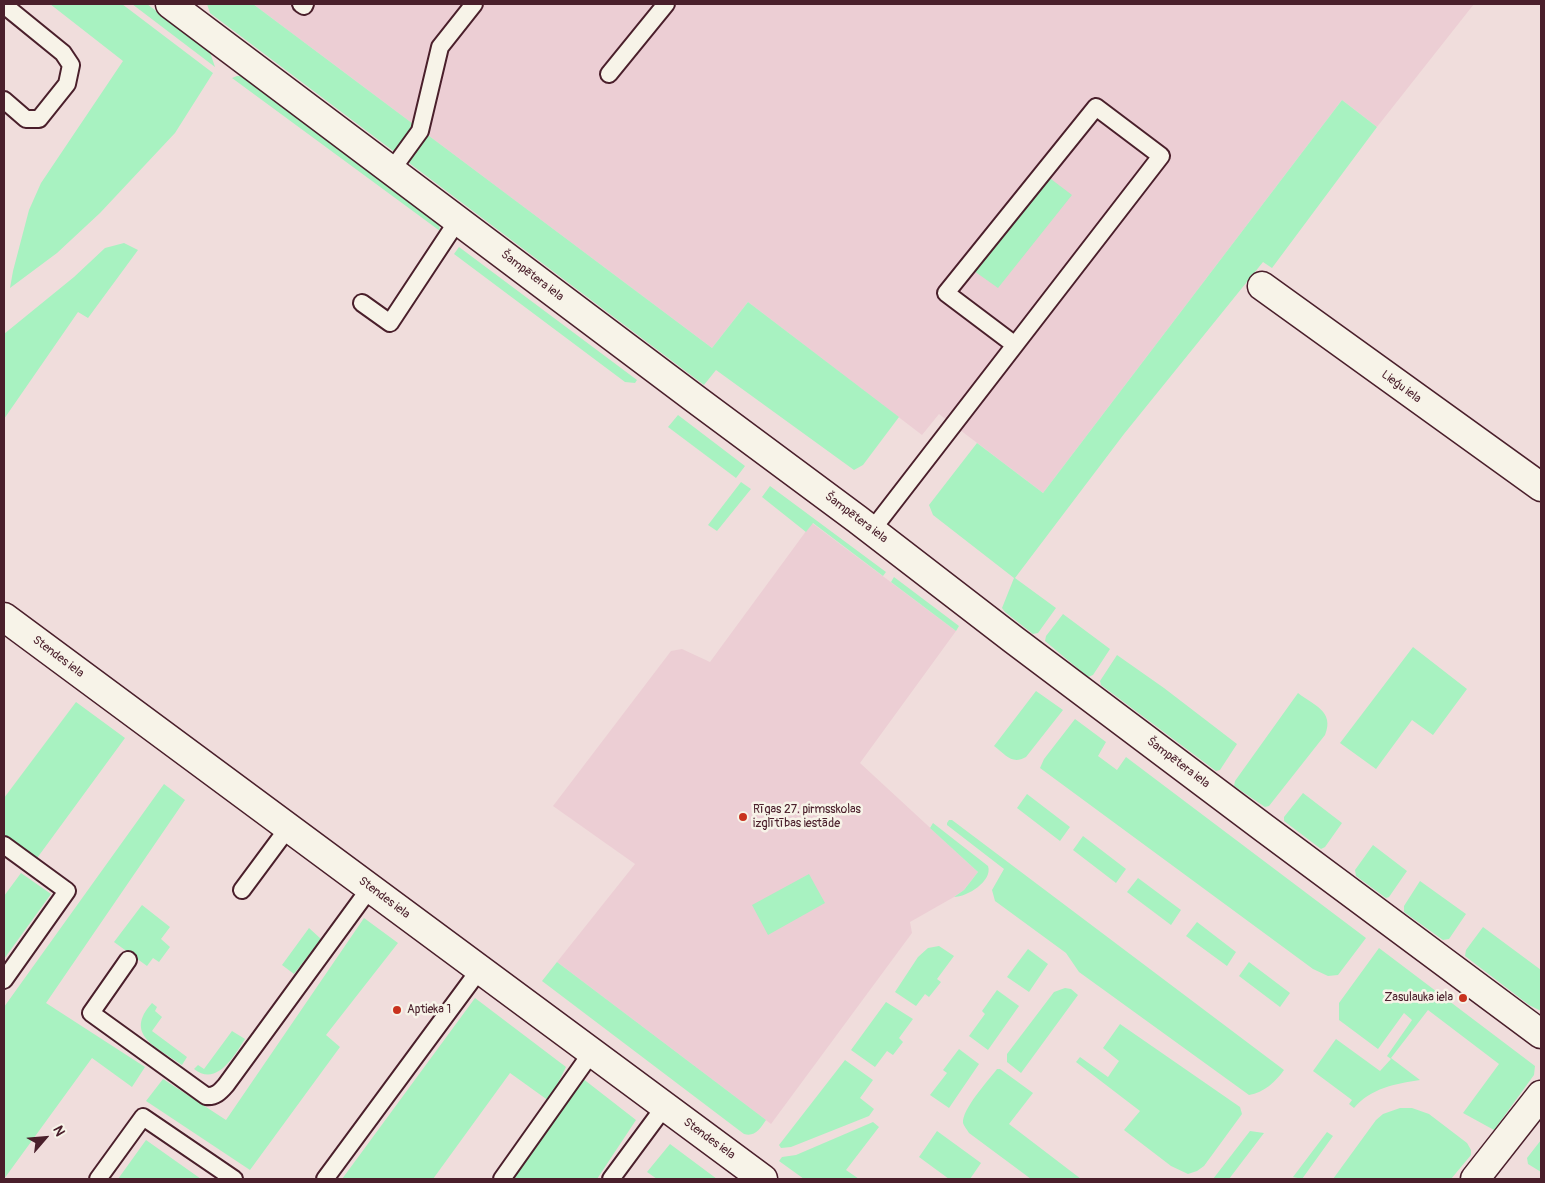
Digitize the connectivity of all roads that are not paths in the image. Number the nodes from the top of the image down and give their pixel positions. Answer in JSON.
{"nodes":[{"id":1,"x":301,"y":4,"type":"edge"},
{"id":2,"x":305,"y":4,"type":"edge"},
{"id":3,"x":474,"y":4,"type":"edge"},
{"id":4,"x":666,"y":4,"type":"edge"},
{"id":5,"x":4,"y":5,"type":"edge"},
{"id":6,"x":181,"y":7,"type":"edge"},
{"id":7,"x":609,"y":74,"type":"dead end"},
{"id":8,"x":4,"y":100,"type":"edge"},
{"id":9,"x":392,"y":171,"type":"junction"},
{"id":10,"x":458,"y":220,"type":"junction"},
{"id":11,"x":1262,"y":286,"type":"dead end"},
{"id":12,"x":362,"y":304,"type":"dead end"},
{"id":13,"x":1015,"y":345,"type":"junction"},
{"id":14,"x":1541,"y":487,"type":"edge"},
{"id":15,"x":872,"y":530,"type":"junction"},
{"id":16,"x":4,"y":617,"type":"edge"},
{"id":17,"x":288,"y":828,"type":"junction"},
{"id":18,"x":4,"y":845,"type":"edge"},
{"id":19,"x":370,"y":888,"type":"junction"},
{"id":20,"x":242,"y":890,"type":"dead end"},
{"id":21,"x":128,"y":960,"type":"dead end"},
{"id":22,"x":480,"y":969,"type":"junction"},
{"id":23,"x":4,"y":980,"type":"edge"},
{"id":24,"x":1541,"y":1034,"type":"edge"},
{"id":25,"x":592,"y":1052,"type":"junction"},
{"id":26,"x":1541,"y":1094,"type":"edge"},
{"id":27,"x":665,"y":1106,"type":"junction"},
{"id":28,"x":98,"y":1179,"type":"edge"},
{"id":29,"x":234,"y":1179,"type":"edge"},
{"id":30,"x":325,"y":1179,"type":"edge"},
{"id":31,"x":502,"y":1179,"type":"edge"},
{"id":32,"x":611,"y":1179,"type":"edge"},
{"id":33,"x":764,"y":1179,"type":"edge"},
{"id":34,"x":1475,"y":1179,"type":"edge"}],
"edges":[{"from":1,"to":2,"type":"lane"},
{"from":3,"to":9,"type":"lane"},
{"from":4,"to":7,"type":"lane"},
{"from":5,"to":8,"type":"lane"},
{"from":6,"to":9,"type":"street","name":"Šampētera iela"},
{"from":9,"to":10,"type":"street","name":"Šampētera iela"},
{"from":10,"to":12,"type":"lane"},
{"from":10,"to":15,"type":"street","name":"Šampētera iela"},
{"from":11,"to":14,"type":"street","name":"Lieģu iela"},
{"from":13,"to":13,"type":"lane"},
{"from":13,"to":15,"type":"lane"},
{"from":15,"to":24,"type":"street","name":"Šampētera iela"},
{"from":16,"to":17,"type":"street","name":"Stendes iela"},
{"from":17,"to":19,"type":"street","name":"Stendes iela"},
{"from":17,"to":20,"type":"lane"},
{"from":18,"to":23,"type":"lane"},
{"from":19,"to":21,"type":"lane"},
{"from":19,"to":22,"type":"street","name":"Stendes iela"},
{"from":22,"to":25,"type":"street","name":"Stendes iela"},
{"from":22,"to":30,"type":"lane"},
{"from":25,"to":27,"type":"street","name":"Stendes iela"},
{"from":25,"to":31,"type":"lane"},
{"from":26,"to":34,"type":"street"},
{"from":27,"to":32,"type":"lane"},
{"from":27,"to":33,"type":"street","name":"Stendes iela"},
{"from":28,"to":29,"type":"lane"}]}
